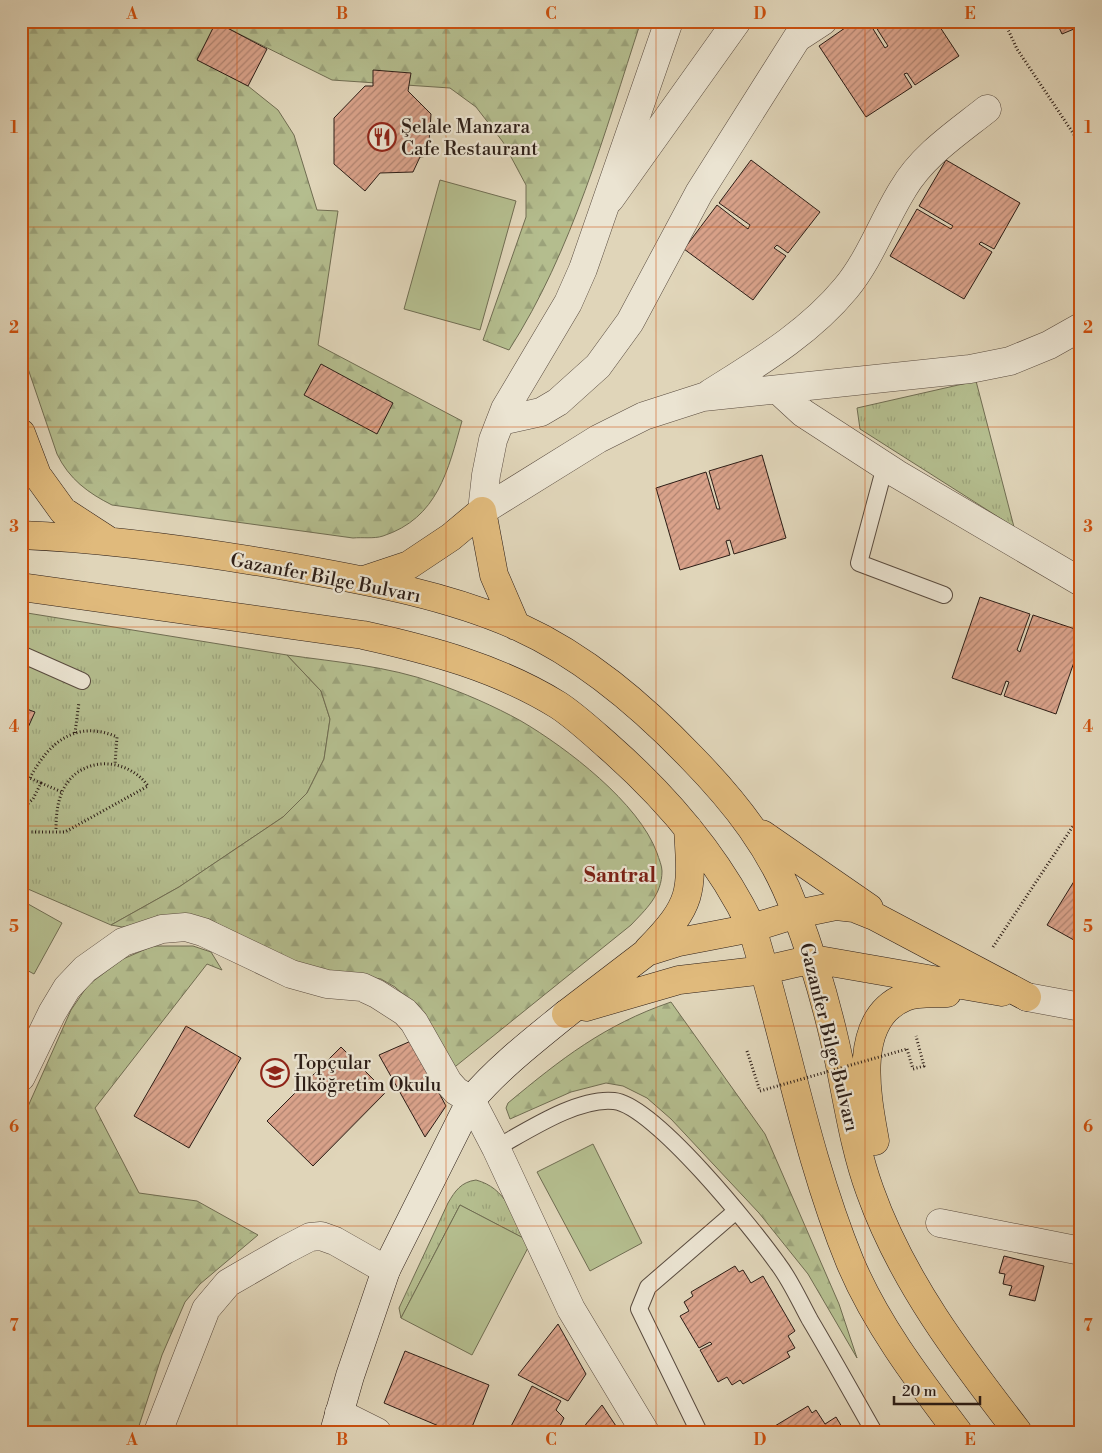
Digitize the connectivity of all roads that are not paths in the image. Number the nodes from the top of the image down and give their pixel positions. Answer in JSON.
{"nodes":[{"id":1,"x":669,"y":21,"type":"edge"},
{"id":2,"x":737,"y":21,"type":"edge"},
{"id":3,"x":823,"y":21,"type":"edge"},
{"id":4,"x":987,"y":109,"type":"dead end"},
{"id":5,"x":606,"y":205,"type":"junction"},
{"id":6,"x":1081,"y":327,"type":"edge"},
{"id":7,"x":778,"y":390,"type":"junction"},
{"id":8,"x":703,"y":397,"type":"junction"},
{"id":9,"x":501,"y":421,"type":"junction"},
{"id":10,"x":21,"y":433,"type":"edge"},
{"id":11,"x":885,"y":466,"type":"junction"},
{"id":12,"x":482,"y":511,"type":"junction"},
{"id":13,"x":21,"y":535,"type":"edge"},
{"id":14,"x":112,"y":542,"type":"junction"},
{"id":15,"x":364,"y":580,"type":"junction"},
{"id":16,"x":1081,"y":582,"type":"edge"},
{"id":17,"x":21,"y":587,"type":"edge"},
{"id":18,"x":944,"y":595,"type":"dead end"},
{"id":19,"x":516,"y":626,"type":"junction"},
{"id":20,"x":21,"y":654,"type":"edge"},
{"id":21,"x":82,"y":681,"type":"road end"},
{"id":22,"x":688,"y":828,"type":"junction"},
{"id":23,"x":754,"y":828,"type":"junction"},
{"id":24,"x":797,"y":914,"type":"junction"},
{"id":25,"x":752,"y":928,"type":"junction"},
{"id":26,"x":899,"y":929,"type":"junction"},
{"id":27,"x":647,"y":952,"type":"junction"},
{"id":28,"x":812,"y":959,"type":"junction"},
{"id":29,"x":765,"y":970,"type":"junction"},
{"id":30,"x":994,"y":990,"type":"junction"},
{"id":31,"x":1027,"y":997,"type":"junction"},
{"id":32,"x":1081,"y":1007,"type":"edge"},
{"id":33,"x":566,"y":1014,"type":"junction"},
{"id":34,"x":21,"y":1077,"type":"edge"},
{"id":35,"x":471,"y":1100,"type":"junction"},
{"id":36,"x":496,"y":1148,"type":"junction"},
{"id":37,"x":736,"y":1211,"type":"junction"},
{"id":38,"x":940,"y":1223,"type":"dead end"},
{"id":39,"x":1081,"y":1251,"type":"edge"},
{"id":40,"x":386,"y":1270,"type":"junction"},
{"id":41,"x":915,"y":1284,"type":"junction"},
{"id":42,"x":336,"y":1422,"type":"edge"},
{"id":43,"x":158,"y":1432,"type":"edge"},
{"id":44,"x":377,"y":1432,"type":"edge"},
{"id":45,"x":644,"y":1432,"type":"edge"},
{"id":46,"x":699,"y":1432,"type":"edge"},
{"id":47,"x":874,"y":1432,"type":"edge"},
{"id":48,"x":958,"y":1432,"type":"edge"},
{"id":49,"x":1018,"y":1432,"type":"edge"}],
"edges":[{"from":1,"to":5,"type":"street"},
{"from":2,"to":5,"type":"street"},
{"from":3,"to":9,"type":"street"},
{"from":4,"to":8,"type":"street"},
{"from":5,"to":9,"type":"street"},
{"from":6,"to":7,"type":"street"},
{"from":7,"to":8,"type":"street"},
{"from":7,"to":11,"type":"street"},
{"from":8,"to":12,"type":"street"},
{"from":9,"to":12,"type":"street"},
{"from":10,"to":14,"type":"main road"},
{"from":11,"to":16,"type":"street"},
{"from":11,"to":18,"type":"lane"},
{"from":12,"to":15,"type":"main road"},
{"from":12,"to":19,"type":"main road"},
{"from":13,"to":14,"type":"main road","name":"Gazanfer Bilge Bulvarı"},
{"from":14,"to":15,"type":"main road","name":"Gazanfer Bilge Bulvarı"},
{"from":15,"to":19,"type":"main road","name":"Gazanfer Bilge Bulvarı"},
{"from":17,"to":22,"type":"main road"},
{"from":19,"to":23,"type":"main road","name":"Gazanfer Bilge Bulvarı"},
{"from":20,"to":21,"type":"lane"},
{"from":22,"to":25,"type":"main road"},
{"from":22,"to":27,"type":"main road"},
{"from":23,"to":24,"type":"main road","name":"Gazanfer Bilge Bulvarı"},
{"from":23,"to":26,"type":"main road"},
{"from":24,"to":25,"type":"main road"},
{"from":24,"to":26,"type":"main road"},
{"from":24,"to":28,"type":"main road","name":"Gazanfer Bilge Bulvarı"},
{"from":25,"to":27,"type":"main road"},
{"from":25,"to":29,"type":"main road"},
{"from":26,"to":31,"type":"main road"},
{"from":27,"to":33,"type":"main road"},
{"from":28,"to":29,"type":"main road"},
{"from":28,"to":30,"type":"main road"},
{"from":28,"to":41,"type":"main road","name":"Gazanfer Bilge Bulvarı"},
{"from":29,"to":33,"type":"main road"},
{"from":29,"to":48,"type":"main road"},
{"from":30,"to":31,"type":"main road"},
{"from":30,"to":41,"type":"main road"},
{"from":31,"to":32,"type":"street"},
{"from":33,"to":35,"type":"street"},
{"from":34,"to":35,"type":"street"},
{"from":35,"to":36,"type":"street"},
{"from":35,"to":40,"type":"street"},
{"from":36,"to":37,"type":"lane"},
{"from":36,"to":45,"type":"street"},
{"from":37,"to":46,"type":"lane"},
{"from":37,"to":47,"type":"lane"},
{"from":38,"to":39,"type":"street"},
{"from":40,"to":42,"type":"street"},
{"from":40,"to":43,"type":"street"},
{"from":41,"to":49,"type":"main road","name":"Gazanfer Bilge Bulvarı"},
{"from":42,"to":44,"type":"street"}]}
